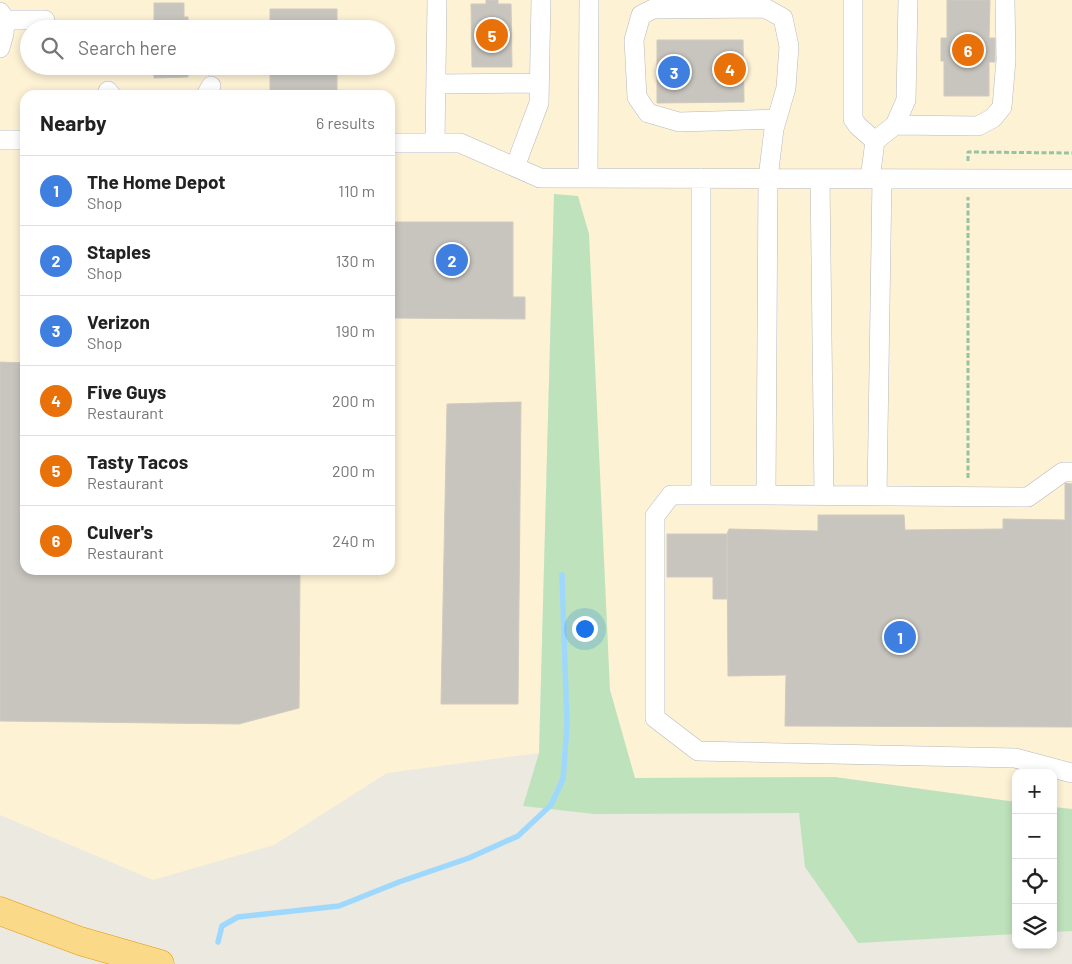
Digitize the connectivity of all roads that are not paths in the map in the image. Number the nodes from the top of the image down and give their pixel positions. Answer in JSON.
{"nodes":[{"id":1,"x":437,"y":0,"type":"edge"},
{"id":2,"x":541,"y":0,"type":"edge"},
{"id":3,"x":589,"y":0,"type":"edge"},
{"id":4,"x":854,"y":0,"type":"edge"},
{"id":5,"x":908,"y":0,"type":"edge"},
{"id":6,"x":1005,"y":0,"type":"edge"},
{"id":7,"x":2,"y":16,"type":"edge"},
{"id":8,"x":45,"y":20,"type":"dead end"},
{"id":9,"x":0,"y":48,"type":"edge"},
{"id":10,"x":539,"y":83,"type":"junction"},
{"id":11,"x":436,"y":84,"type":"junction"},
{"id":12,"x":777,"y":119,"type":"junction"},
{"id":13,"x":895,"y":125,"type":"junction"},
{"id":14,"x":0,"y":140,"type":"edge"},
{"id":15,"x":20,"y":140,"type":"edge"},
{"id":16,"x":874,"y":141,"type":"junction"},
{"id":17,"x":395,"y":142,"type":"edge"},
{"id":18,"x":435,"y":143,"type":"junction"},
{"id":19,"x":515,"y":167,"type":"junction"},
{"id":20,"x":588,"y":178,"type":"junction"},
{"id":21,"x":701,"y":178,"type":"junction"},
{"id":22,"x":768,"y":178,"type":"junction"},
{"id":23,"x":820,"y":179,"type":"junction"},
{"id":24,"x":876,"y":179,"type":"junction"},
{"id":25,"x":1072,"y":179,"type":"edge"},
{"id":26,"x":1072,"y":472,"type":"edge"},
{"id":27,"x":701,"y":495,"type":"junction"},
{"id":28,"x":766,"y":495,"type":"junction"},
{"id":29,"x":824,"y":495,"type":"junction"},
{"id":30,"x":878,"y":496,"type":"junction"},
{"id":31,"x":1072,"y":774,"type":"edge"},
{"id":32,"x":0,"y":911,"type":"edge"},
{"id":33,"x":160,"y":964,"type":"edge"}],
"edges":[{"from":1,"to":11,"type":"lane"},
{"from":2,"to":10,"type":"lane"},
{"from":3,"to":20,"type":"lane"},
{"from":4,"to":16,"type":"lane"},
{"from":5,"to":13,"type":"lane"},
{"from":6,"to":13,"type":"lane"},
{"from":7,"to":8,"type":"lane"},
{"from":7,"to":9,"type":"lane"},
{"from":10,"to":11,"type":"lane"},
{"from":10,"to":19,"type":"lane"},
{"from":11,"to":18,"type":"lane"},
{"from":12,"to":12,"type":"lane"},
{"from":12,"to":22,"type":"lane"},
{"from":13,"to":16,"type":"lane"},
{"from":14,"to":15,"type":"lane"},
{"from":16,"to":24,"type":"lane"},
{"from":17,"to":18,"type":"lane"},
{"from":18,"to":19,"type":"lane"},
{"from":19,"to":20,"type":"lane"},
{"from":20,"to":21,"type":"lane"},
{"from":21,"to":22,"type":"lane"},
{"from":21,"to":27,"type":"lane"},
{"from":22,"to":23,"type":"lane"},
{"from":22,"to":28,"type":"lane"},
{"from":23,"to":24,"type":"lane"},
{"from":23,"to":29,"type":"lane"},
{"from":24,"to":25,"type":"lane"},
{"from":24,"to":30,"type":"lane"},
{"from":26,"to":30,"type":"lane"},
{"from":27,"to":28,"type":"lane"},
{"from":27,"to":31,"type":"lane"},
{"from":28,"to":29,"type":"lane"},
{"from":29,"to":30,"type":"lane"},
{"from":32,"to":33,"type":"highway"}]}
